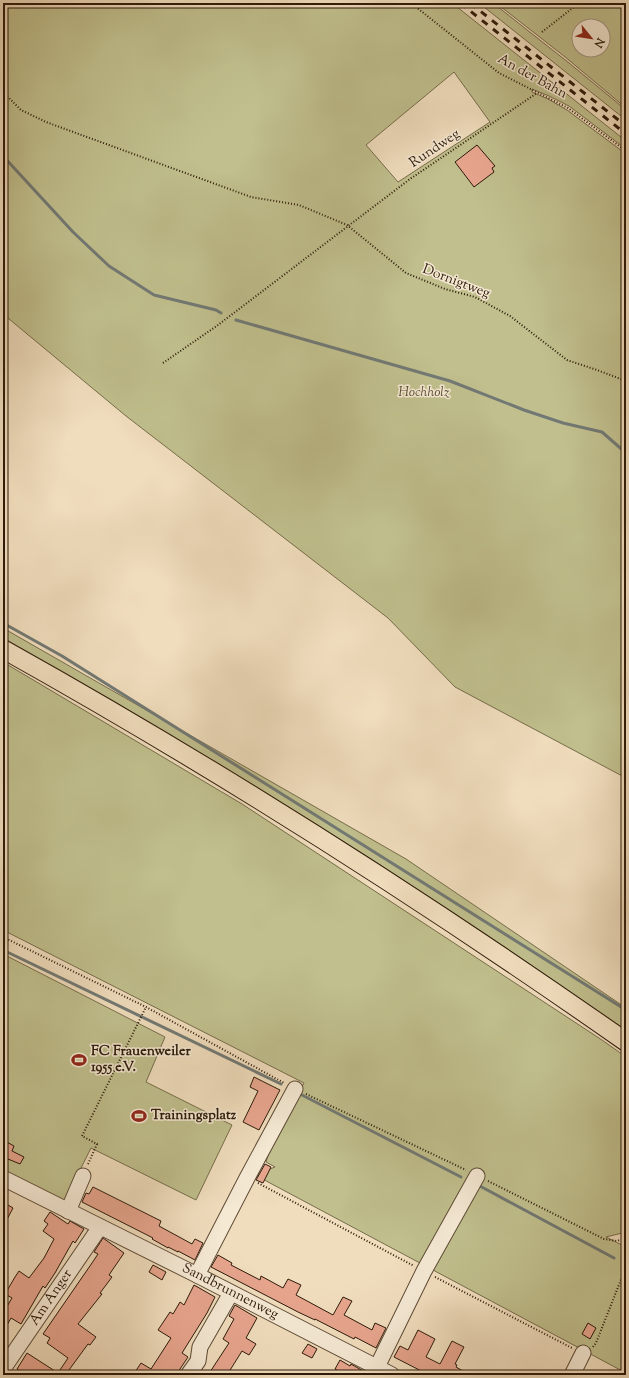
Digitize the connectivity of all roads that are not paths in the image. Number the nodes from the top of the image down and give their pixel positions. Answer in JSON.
{"nodes":[{"id":1,"x":3,"y":649,"type":"edge"},
{"id":2,"x":626,"y":1042,"type":"edge"},
{"id":3,"x":295,"y":1088,"type":"road end"},
{"id":4,"x":83,"y":1176,"type":"road end"},
{"id":5,"x":477,"y":1176,"type":"road end"},
{"id":6,"x":3,"y":1178,"type":"edge"},
{"id":7,"x":68,"y":1211,"type":"junction"},
{"id":8,"x":100,"y":1227,"type":"junction"},
{"id":9,"x":197,"y":1275,"type":"junction"},
{"id":10,"x":231,"y":1293,"type":"junction"},
{"id":11,"x":582,"y":1353,"type":"road end"},
{"id":12,"x":3,"y":1369,"type":"edge"},
{"id":13,"x":387,"y":1373,"type":"edge"},
{"id":14,"x":188,"y":1375,"type":"edge"},
{"id":15,"x":572,"y":1375,"type":"edge"}],
"edges":[{"from":1,"to":2,"type":"main road"},
{"from":3,"to":9,"type":"street"},
{"from":4,"to":7,"type":"street"},
{"from":5,"to":13,"type":"street"},
{"from":6,"to":7,"type":"street","name":"Sandbrunnenweg"},
{"from":7,"to":8,"type":"street","name":"Sandbrunnenweg"},
{"from":8,"to":9,"type":"street","name":"Sandbrunnenweg"},
{"from":8,"to":12,"type":"street","name":"Am Anger"},
{"from":9,"to":10,"type":"street","name":"Sandbrunnenweg"},
{"from":10,"to":13,"type":"street","name":"Sandbrunnenweg"},
{"from":10,"to":14,"type":"street"},
{"from":11,"to":15,"type":"street"}]}
